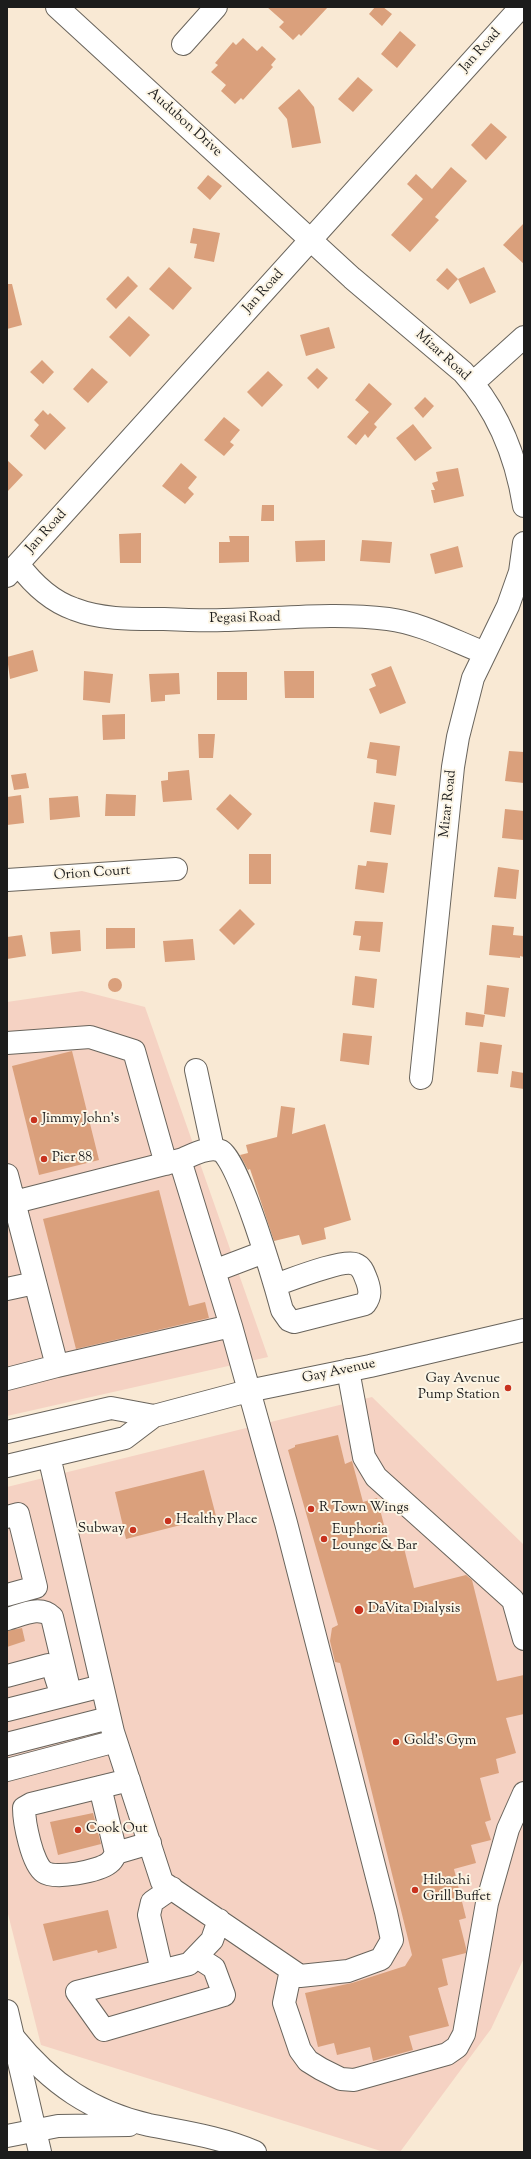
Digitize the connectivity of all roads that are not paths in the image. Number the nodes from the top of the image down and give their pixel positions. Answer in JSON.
{"nodes":[{"id":1,"x":58,"y":7,"type":"edge"},
{"id":2,"x":216,"y":7,"type":"edge"},
{"id":3,"x":521,"y":7,"type":"edge"},
{"id":4,"x":183,"y":44,"type":"dead end"},
{"id":5,"x":311,"y":239,"type":"junction"},
{"id":6,"x":524,"y":337,"type":"edge"},
{"id":7,"x":473,"y":384,"type":"junction"},
{"id":8,"x":524,"y":506,"type":"edge"},
{"id":9,"x":524,"y":543,"type":"edge"},
{"id":10,"x":13,"y":570,"type":"edge"},
{"id":11,"x":485,"y":653,"type":"junction"},
{"id":12,"x":176,"y":869,"type":"dead end"},
{"id":13,"x":7,"y":880,"type":"edge"},
{"id":14,"x":7,"y":1043,"type":"edge"},
{"id":15,"x":196,"y":1070,"type":"dead end"},
{"id":16,"x":420,"y":1078,"type":"dead end"},
{"id":17,"x":217,"y":1150,"type":"junction"},
{"id":18,"x":173,"y":1162,"type":"junction"},
{"id":19,"x":7,"y":1175,"type":"edge"},
{"id":20,"x":10,"y":1204,"type":"edge"},
{"id":21,"x":15,"y":1239,"type":"edge"},
{"id":22,"x":264,"y":1252,"type":"junction"},
{"id":23,"x":214,"y":1271,"type":"junction"},
{"id":24,"x":35,"y":1283,"type":"junction"},
{"id":25,"x":275,"y":1285,"type":"dead end"},
{"id":26,"x":7,"y":1289,"type":"edge"},
{"id":27,"x":231,"y":1326,"type":"junction"},
{"id":28,"x":524,"y":1330,"type":"edge"},
{"id":29,"x":57,"y":1366,"type":"junction"},
{"id":30,"x":348,"y":1370,"type":"junction"},
{"id":31,"x":7,"y":1379,"type":"edge"},
{"id":32,"x":248,"y":1391,"type":"junction"},
{"id":33,"x":154,"y":1416,"type":"junction"},
{"id":34,"x":7,"y":1432,"type":"edge"},
{"id":35,"x":49,"y":1456,"type":"junction"},
{"id":36,"x":7,"y":1466,"type":"edge"},
{"id":37,"x":7,"y":1517,"type":"edge"},
{"id":38,"x":7,"y":1594,"type":"edge"},
{"id":39,"x":7,"y":1619,"type":"edge"},
{"id":40,"x":524,"y":1638,"type":"edge"},
{"id":41,"x":7,"y":1676,"type":"edge"},
{"id":42,"x":102,"y":1686,"type":"junction"},
{"id":43,"x":66,"y":1694,"type":"junction"},
{"id":44,"x":7,"y":1710,"type":"edge"},
{"id":45,"x":110,"y":1718,"type":"junction"},
{"id":46,"x":116,"y":1741,"type":"junction"},
{"id":47,"x":7,"y":1744,"type":"edge"},
{"id":48,"x":7,"y":1770,"type":"edge"},
{"id":49,"x":129,"y":1780,"type":"junction"},
{"id":50,"x":100,"y":1787,"type":"junction"},
{"id":51,"x":524,"y":1793,"type":"edge"},
{"id":52,"x":150,"y":1844,"type":"junction"},
{"id":53,"x":116,"y":1853,"type":"junction"},
{"id":54,"x":172,"y":1888,"type":"junction"},
{"id":55,"x":219,"y":1920,"type":"junction"},
{"id":56,"x":197,"y":1957,"type":"junction"},
{"id":57,"x":291,"y":1970,"type":"junction"},
{"id":58,"x":162,"y":1971,"type":"junction"},
{"id":59,"x":7,"y":2011,"type":"edge"},
{"id":60,"x":14,"y":2038,"type":"junction"},
{"id":61,"x":148,"y":2124,"type":"junction"},
{"id":62,"x":35,"y":2130,"type":"junction"},
{"id":63,"x":7,"y":2136,"type":"edge"},
{"id":64,"x":40,"y":2152,"type":"edge"},
{"id":65,"x":254,"y":2152,"type":"edge"}],
"edges":[{"from":1,"to":5,"type":"main road","name":"Audubon Drive"},
{"from":2,"to":4,"type":"main road"},
{"from":3,"to":5,"type":"main road","name":"Jan Road"},
{"from":5,"to":7,"type":"main road","name":"Mizar Road"},
{"from":5,"to":10,"type":"main road","name":"Jan Road"},
{"from":6,"to":7,"type":"main road"},
{"from":7,"to":8,"type":"main road","name":"Mizar Road"},
{"from":9,"to":11,"type":"main road","name":"Mizar Road"},
{"from":10,"to":11,"type":"main road","name":"Pegasi Road"},
{"from":11,"to":16,"type":"main road","name":"Mizar Road"},
{"from":12,"to":13,"type":"main road","name":"Orion Court"},
{"from":14,"to":18,"type":"main road"},
{"from":15,"to":17,"type":"main road"},
{"from":17,"to":18,"type":"main road"},
{"from":17,"to":22,"type":"main road"},
{"from":18,"to":20,"type":"main road"},
{"from":18,"to":23,"type":"main road"},
{"from":19,"to":20,"type":"main road"},
{"from":20,"to":21,"type":"main road"},
{"from":21,"to":24,"type":"main road"},
{"from":22,"to":23,"type":"main road"},
{"from":22,"to":25,"type":"main road"},
{"from":23,"to":27,"type":"main road"},
{"from":24,"to":26,"type":"main road"},
{"from":24,"to":29,"type":"main road"},
{"from":27,"to":29,"type":"main road"},
{"from":27,"to":32,"type":"main road"},
{"from":28,"to":30,"type":"main road","name":"Gay Avenue"},
{"from":29,"to":31,"type":"main road"},
{"from":30,"to":32,"type":"main road","name":"Gay Avenue"},
{"from":30,"to":40,"type":"main road"},
{"from":32,"to":33,"type":"main road","name":"Gay Avenue"},
{"from":32,"to":57,"type":"main road"},
{"from":33,"to":34,"type":"main road","name":"Gay Avenue"},
{"from":33,"to":35,"type":"main road","name":"Gay Avenue"},
{"from":35,"to":36,"type":"main road","name":"Gay Avenue"},
{"from":35,"to":42,"type":"main road"},
{"from":37,"to":38,"type":"main road"},
{"from":39,"to":43,"type":"main road"},
{"from":41,"to":43,"type":"main road"},
{"from":42,"to":43,"type":"main road"},
{"from":42,"to":45,"type":"main road"},
{"from":43,"to":44,"type":"main road"},
{"from":45,"to":46,"type":"main road"},
{"from":45,"to":47,"type":"main road"},
{"from":46,"to":48,"type":"main road"},
{"from":46,"to":49,"type":"main road"},
{"from":49,"to":50,"type":"main road"},
{"from":49,"to":52,"type":"main road"},
{"from":50,"to":53,"type":"main road"},
{"from":50,"to":53,"type":"main road"},
{"from":51,"to":57,"type":"main road"},
{"from":52,"to":53,"type":"main road"},
{"from":52,"to":54,"type":"main road"},
{"from":54,"to":55,"type":"main road"},
{"from":54,"to":58,"type":"main road"},
{"from":55,"to":56,"type":"main road"},
{"from":55,"to":57,"type":"main road"},
{"from":56,"to":58,"type":"main road"},
{"from":56,"to":58,"type":"main road"},
{"from":59,"to":60,"type":"main road"},
{"from":60,"to":61,"type":"main road"},
{"from":60,"to":62,"type":"main road"},
{"from":61,"to":62,"type":"main road"},
{"from":61,"to":65,"type":"main road"},
{"from":62,"to":63,"type":"main road"},
{"from":62,"to":64,"type":"main road"}]}
